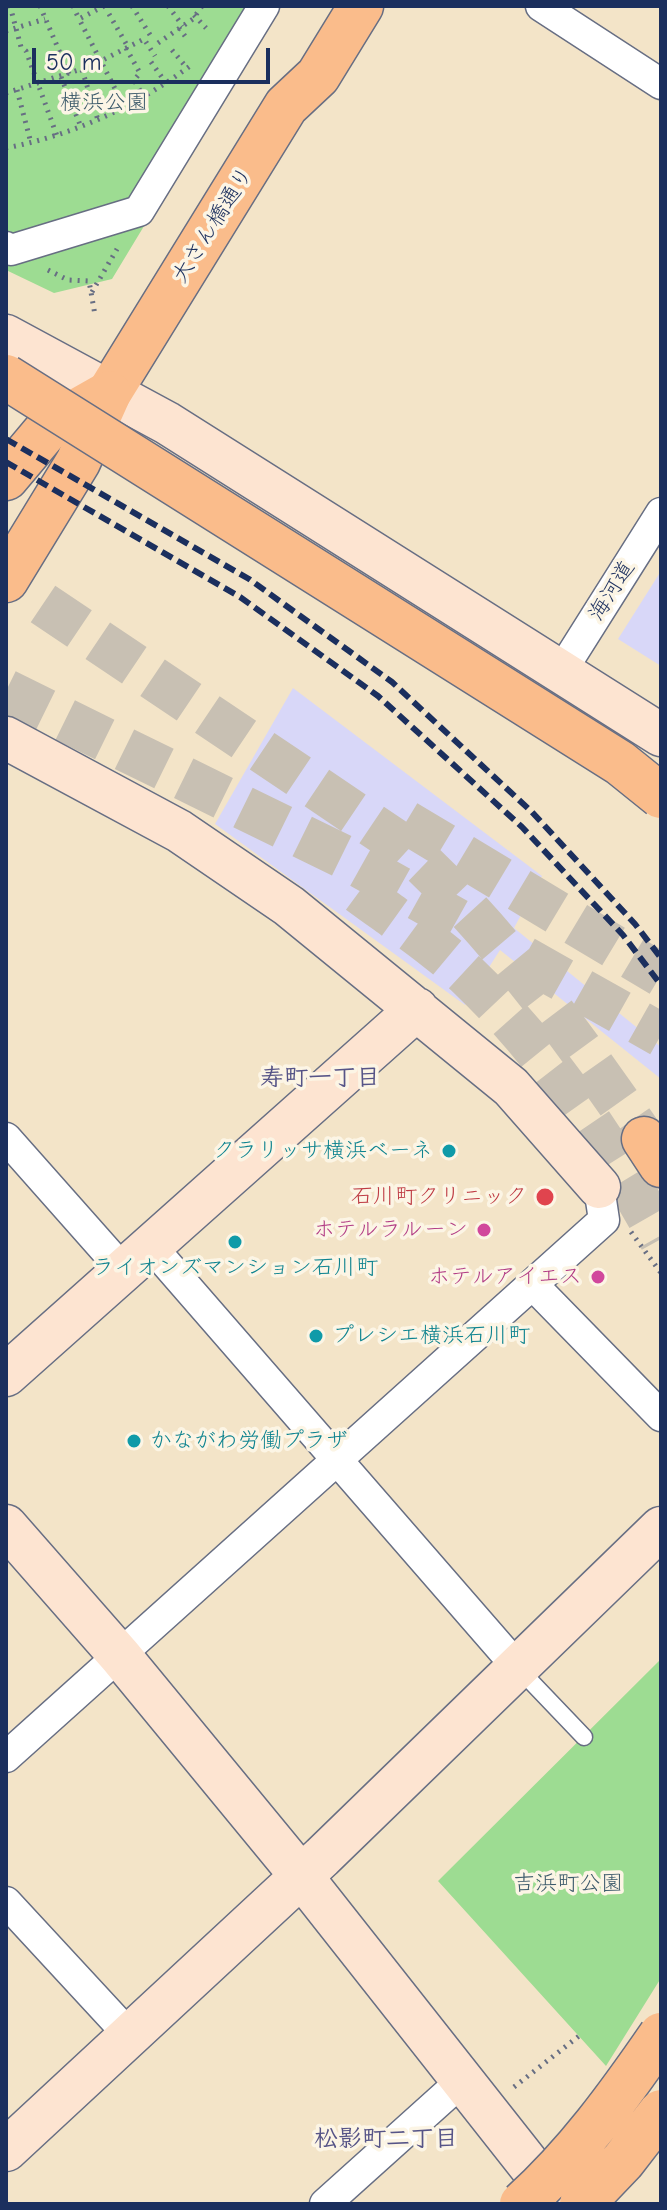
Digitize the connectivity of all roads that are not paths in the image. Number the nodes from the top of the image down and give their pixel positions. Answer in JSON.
{"nodes":[{"id":1,"x":264,"y":6,"type":"edge"},
{"id":2,"x":332,"y":6,"type":"edge"},
{"id":3,"x":361,"y":6,"type":"edge"},
{"id":4,"x":541,"y":6,"type":"edge"},
{"id":5,"x":661,"y":84,"type":"edge"},
{"id":6,"x":286,"y":106,"type":"junction"},
{"id":7,"x":6,"y":247,"type":"edge"},
{"id":8,"x":6,"y":336,"type":"edge"},
{"id":9,"x":6,"y":377,"type":"edge"},
{"id":10,"x":109,"y":393,"type":"junction"},
{"id":11,"x":6,"y":478,"type":"edge"},
{"id":12,"x":661,"y":513,"type":"edge"},
{"id":13,"x":6,"y":580,"type":"edge"},
{"id":14,"x":562,"y":670,"type":"junction"},
{"id":15,"x":661,"y":735,"type":"edge"},
{"id":16,"x":6,"y":738,"type":"edge"},
{"id":17,"x":661,"y":796,"type":"edge"},
{"id":18,"x":417,"y":1009,"type":"junction"},
{"id":19,"x":6,"y":1138,"type":"edge"},
{"id":20,"x":599,"y":1187,"type":"joint"},
{"id":21,"x":137,"y":1258,"type":"junction"},
{"id":22,"x":533,"y":1285,"type":"junction"},
{"id":23,"x":6,"y":1375,"type":"edge"},
{"id":24,"x":661,"y":1416,"type":"edge"},
{"id":25,"x":339,"y":1462,"type":"junction"},
{"id":26,"x":6,"y":1526,"type":"edge"},
{"id":27,"x":661,"y":1528,"type":"edge"},
{"id":28,"x":120,"y":1656,"type":"junction"},
{"id":29,"x":519,"y":1669,"type":"junction"},
{"id":30,"x":584,"y":1737,"type":"dead end"},
{"id":31,"x":6,"y":1757,"type":"edge"},
{"id":32,"x":302,"y":1877,"type":"junction"},
{"id":33,"x":6,"y":1902,"type":"edge"},
{"id":34,"x":661,"y":2035,"type":"edge"},
{"id":35,"x":130,"y":2036,"type":"junction"},
{"id":36,"x":464,"y":2079,"type":"junction"},
{"id":37,"x":661,"y":2112,"type":"edge"},
{"id":38,"x":6,"y":2150,"type":"edge"},
{"id":39,"x":325,"y":2204,"type":"edge"},
{"id":40,"x":522,"y":2204,"type":"edge"},
{"id":41,"x":560,"y":2204,"type":"edge"},
{"id":42,"x":582,"y":2204,"type":"edge"}],
"edges":[{"from":1,"to":7,"type":"street"},
{"from":2,"to":6,"type":"main road","name":"大さん橋通り"},
{"from":3,"to":6,"type":"main road","name":"大さん橋通り"},
{"from":4,"to":5,"type":"street"},
{"from":6,"to":10,"type":"main road","name":"大さん橋通り"},
{"from":8,"to":10,"type":"street"},
{"from":9,"to":17,"type":"main road","bridge":true},
{"from":10,"to":11,"type":"main road"},
{"from":10,"to":13,"type":"main road","name":"大さん橋通り"},
{"from":10,"to":14,"type":"street"},
{"from":12,"to":14,"type":"street","name":"海河道"},
{"from":14,"to":15,"type":"street"},
{"from":16,"to":18,"type":"street"},
{"from":18,"to":20,"type":"street"},
{"from":18,"to":21,"type":"street"},
{"from":19,"to":21,"type":"street"},
{"from":20,"to":22,"type":"street"},
{"from":21,"to":23,"type":"street"},
{"from":21,"to":25,"type":"street"},
{"from":22,"to":24,"type":"street"},
{"from":22,"to":25,"type":"street"},
{"from":25,"to":28,"type":"street"},
{"from":25,"to":29,"type":"street"},
{"from":26,"to":28,"type":"street"},
{"from":27,"to":29,"type":"street"},
{"from":28,"to":31,"type":"street"},
{"from":28,"to":32,"type":"street"},
{"from":29,"to":30,"type":"lane"},
{"from":29,"to":32,"type":"street"},
{"from":32,"to":35,"type":"street"},
{"from":32,"to":36,"type":"street"},
{"from":33,"to":35,"type":"street"},
{"from":34,"to":40,"type":"main road","bridge":true},
{"from":35,"to":38,"type":"street"},
{"from":36,"to":39,"type":"street"},
{"from":36,"to":41,"type":"street"},
{"from":37,"to":42,"type":"main road","bridge":true}]}
